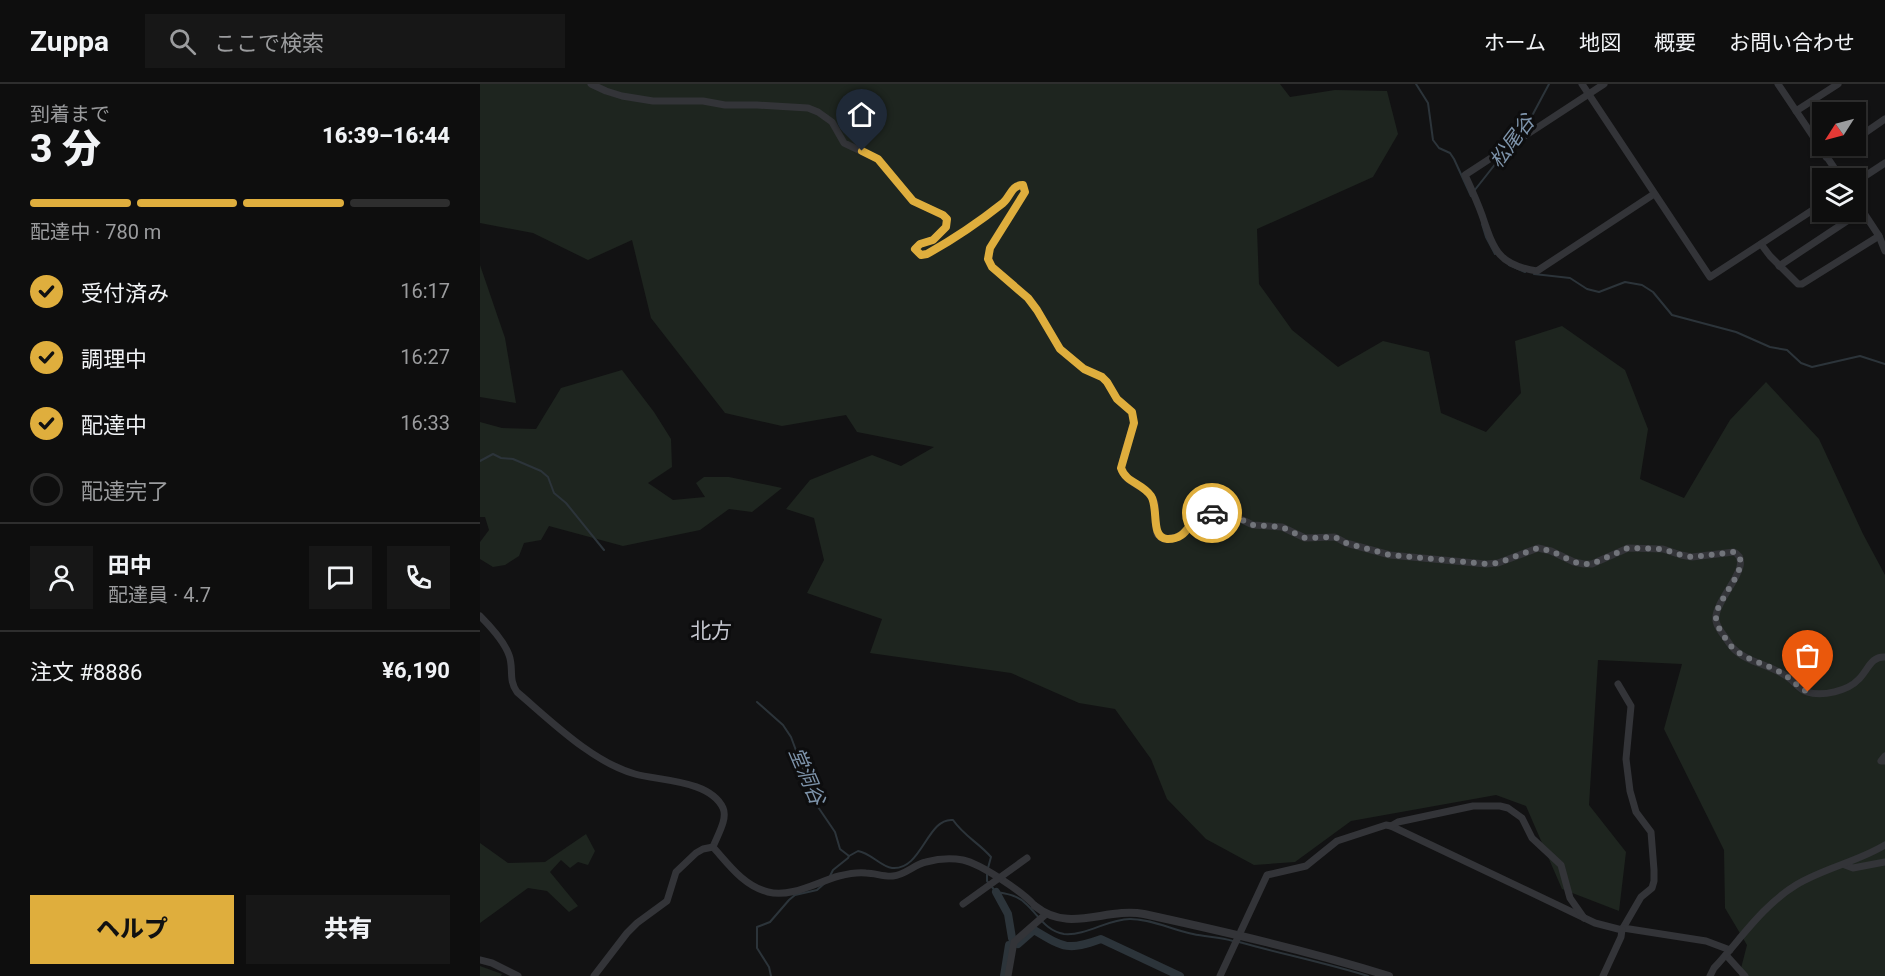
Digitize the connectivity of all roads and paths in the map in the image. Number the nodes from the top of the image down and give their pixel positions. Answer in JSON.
{"nodes":[{"id":1,"x":591,"y":84,"type":"edge"},
{"id":2,"x":1582,"y":84,"type":"edge"},
{"id":3,"x":1604,"y":84,"type":"edge"},
{"id":4,"x":1778,"y":84,"type":"edge"},
{"id":5,"x":1838,"y":84,"type":"edge"},
{"id":6,"x":1588,"y":94,"type":"junction"},
{"id":7,"x":1796,"y":111,"type":"junction"},
{"id":8,"x":1885,"y":119,"type":"edge"},
{"id":9,"x":1866,"y":132,"type":"edge"},
{"id":10,"x":1826,"y":157,"type":"joint"},
{"id":11,"x":1885,"y":163,"type":"edge"},
{"id":12,"x":1834,"y":168,"type":"edge"},
{"id":13,"x":1866,"y":175,"type":"edge"},
{"id":14,"x":1654,"y":194,"type":"junction"},
{"id":15,"x":1812,"y":211,"type":"edge"},
{"id":16,"x":1866,"y":217,"type":"edge"},
{"id":17,"x":1845,"y":222,"type":"edge"},
{"id":18,"x":1879,"y":237,"type":"junction"},
{"id":19,"x":1761,"y":244,"type":"junction"},
{"id":20,"x":1885,"y":250,"type":"edge"},
{"id":21,"x":1779,"y":266,"type":"junction"},
{"id":22,"x":480,"y":616,"type":"edge"},
{"id":23,"x":1885,"y":657,"type":"edge"},
{"id":24,"x":1618,"y":684,"type":"dead end"},
{"id":25,"x":1885,"y":756,"type":"edge"},
{"id":26,"x":1885,"y":761,"type":"edge"},
{"id":27,"x":1391,"y":826,"type":"junction"},
{"id":28,"x":1885,"y":846,"type":"edge"},
{"id":29,"x":713,"y":847,"type":"junction"},
{"id":30,"x":1027,"y":858,"type":"dead end"},
{"id":31,"x":1885,"y":862,"type":"edge"},
{"id":32,"x":1845,"y":865,"type":"junction"},
{"id":33,"x":963,"y":904,"type":"dead end"},
{"id":34,"x":1035,"y":906,"type":"joint"},
{"id":35,"x":1046,"y":914,"type":"junction"},
{"id":36,"x":1584,"y":918,"type":"junction"},
{"id":37,"x":1622,"y":929,"type":"junction"},
{"id":38,"x":1240,"y":935,"type":"junction"},
{"id":39,"x":1728,"y":952,"type":"junction"},
{"id":40,"x":480,"y":960,"type":"edge"},
{"id":41,"x":518,"y":976,"type":"edge"},
{"id":42,"x":594,"y":976,"type":"edge"},
{"id":43,"x":1008,"y":976,"type":"edge"},
{"id":44,"x":1220,"y":976,"type":"edge"},
{"id":45,"x":1389,"y":976,"type":"edge"},
{"id":46,"x":1603,"y":976,"type":"edge"},
{"id":47,"x":1710,"y":976,"type":"edge"},
{"id":48,"x":1745,"y":976,"type":"edge"}],
"edges":[{"from":1,"to":23,"type":"street"},
{"from":2,"to":6,"type":"street"},
{"from":3,"to":6,"type":"street"},
{"from":4,"to":7,"type":"street"},
{"from":5,"to":7,"type":"street"},
{"from":6,"to":14,"type":"street"},
{"from":6,"to":14,"type":"street"},
{"from":7,"to":10,"type":"street"},
{"from":8,"to":9,"type":"street"},
{"from":10,"to":12,"type":"street"},
{"from":11,"to":13,"type":"street"},
{"from":14,"to":19,"type":"street"},
{"from":15,"to":19,"type":"street"},
{"from":16,"to":18,"type":"street"},
{"from":17,"to":21,"type":"street"},
{"from":18,"to":20,"type":"street"},
{"from":18,"to":21,"type":"street"},
{"from":19,"to":21,"type":"street"},
{"from":22,"to":29,"type":"street"},
{"from":24,"to":37,"type":"street"},
{"from":25,"to":26,"type":"street"},
{"from":27,"to":36,"type":"street"},
{"from":27,"to":36,"type":"street"},
{"from":27,"to":38,"type":"street"},
{"from":28,"to":32,"type":"street"},
{"from":29,"to":34,"type":"street"},
{"from":29,"to":42,"type":"street"},
{"from":30,"to":33,"type":"street","bridge":true},
{"from":31,"to":32,"type":"street"},
{"from":32,"to":39,"type":"street"},
{"from":34,"to":35,"type":"street"},
{"from":35,"to":38,"type":"street"},
{"from":35,"to":43,"type":"street"},
{"from":36,"to":37,"type":"street"},
{"from":37,"to":39,"type":"street"},
{"from":37,"to":46,"type":"street"},
{"from":38,"to":44,"type":"street"},
{"from":38,"to":45,"type":"street"},
{"from":39,"to":47,"type":"street"},
{"from":39,"to":48,"type":"street"},
{"from":40,"to":41,"type":"street"}]}
